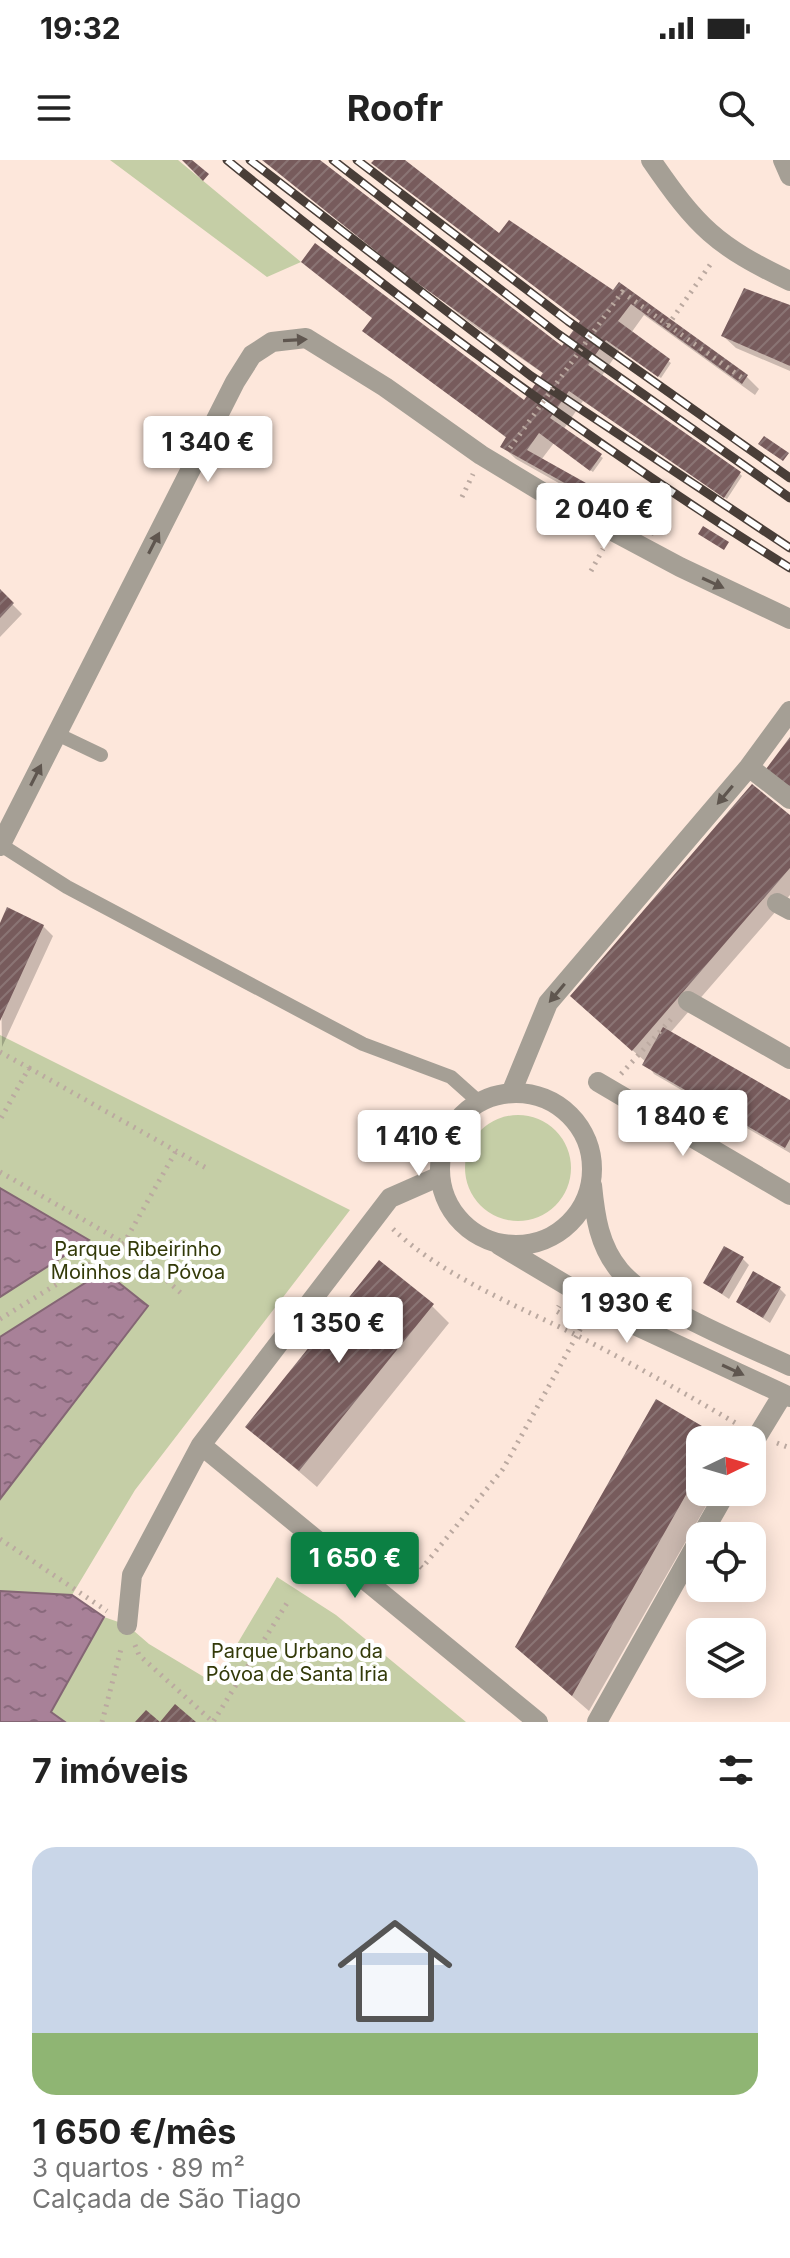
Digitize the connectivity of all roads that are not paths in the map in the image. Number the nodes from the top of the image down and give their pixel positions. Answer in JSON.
{"nodes":[{"id":1,"x":651,"y":160,"type":"edge"},
{"id":2,"x":783,"y":160,"type":"edge"},
{"id":3,"x":790,"y":176,"type":"edge"},
{"id":4,"x":790,"y":281,"type":"edge"},
{"id":5,"x":790,"y":619,"type":"edge"},
{"id":6,"x":790,"y":711,"type":"edge"},
{"id":7,"x":57,"y":734,"type":"junction"},
{"id":8,"x":101,"y":755,"type":"dead end"},
{"id":9,"x":749,"y":767,"type":"junction"},
{"id":10,"x":790,"y":799,"type":"edge"},
{"id":11,"x":0,"y":845,"type":"edge"},
{"id":12,"x":688,"y":1001,"type":"road end"},
{"id":13,"x":790,"y":1059,"type":"edge"},
{"id":14,"x":603,"y":1085,"type":"road end"},
{"id":15,"x":511,"y":1093,"type":"junction"},
{"id":16,"x":479,"y":1102,"type":"junction"},
{"id":17,"x":440,"y":1176,"type":"junction"},
{"id":18,"x":591,"y":1178,"type":"junction"},
{"id":19,"x":790,"y":1195,"type":"edge"},
{"id":20,"x":492,"y":1241,"type":"junction"},
{"id":21,"x":790,"y":1366,"type":"edge"},
{"id":22,"x":786,"y":1395,"type":"edge"},
{"id":23,"x":765,"y":1426,"type":"edge"},
{"id":24,"x":201,"y":1445,"type":"junction"},
{"id":25,"x":686,"y":1564,"type":"edge"},
{"id":26,"x":127,"y":1625,"type":"road end"},
{"id":27,"x":538,"y":1722,"type":"edge"},
{"id":28,"x":597,"y":1722,"type":"edge"}],
"edges":[{"from":1,"to":4,"type":"street"},
{"from":2,"to":3,"type":"street"},
{"from":7,"to":5,"type":"street","one_way":true},
{"from":6,"to":9,"type":"street"},
{"from":7,"to":8,"type":"lane"},
{"from":11,"to":7,"type":"street","one_way":true},
{"from":9,"to":10,"type":"street"},
{"from":9,"to":15,"type":"street","one_way":true},
{"from":11,"to":16,"type":"lane"},
{"from":12,"to":13,"type":"street"},
{"from":14,"to":19,"type":"street"},
{"from":15,"to":16,"type":"street"},
{"from":15,"to":18,"type":"street"},
{"from":16,"to":17,"type":"street"},
{"from":17,"to":20,"type":"street"},
{"from":17,"to":24,"type":"street"},
{"from":18,"to":20,"type":"street"},
{"from":18,"to":21,"type":"street"},
{"from":20,"to":22,"type":"street","one_way":true},
{"from":22,"to":23,"type":"street"},
{"from":24,"to":26,"type":"street"},
{"from":24,"to":27,"type":"street"},
{"from":25,"to":28,"type":"street"}]}
